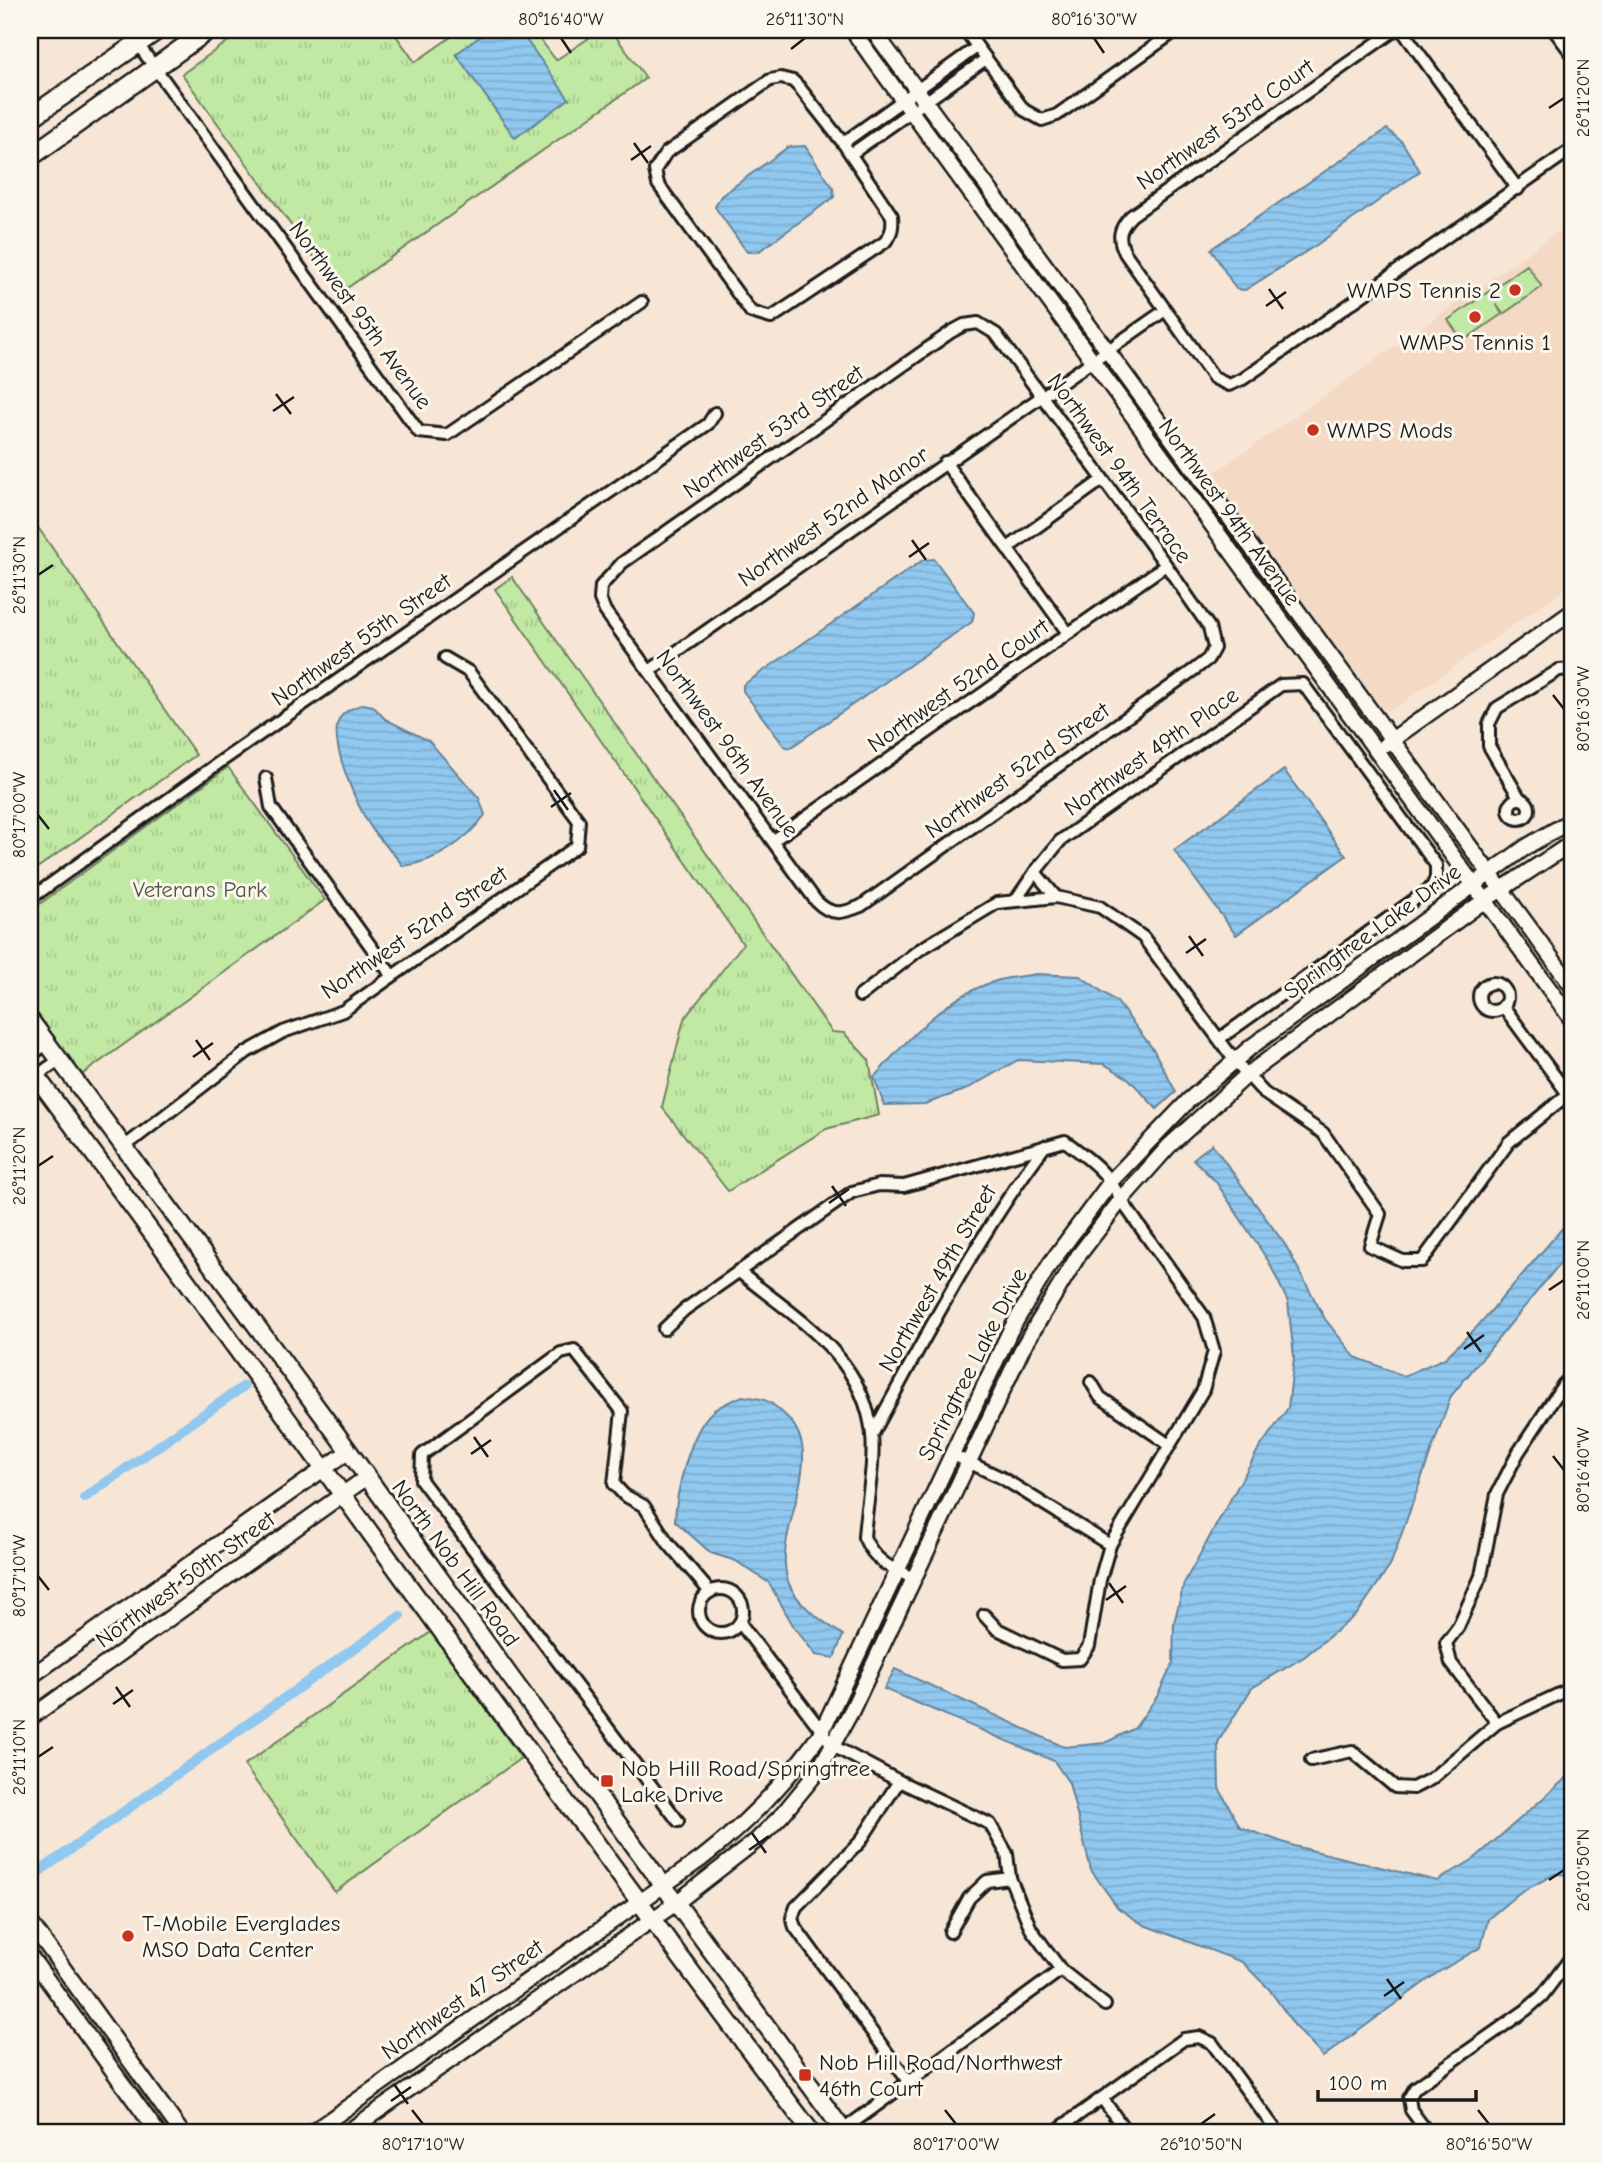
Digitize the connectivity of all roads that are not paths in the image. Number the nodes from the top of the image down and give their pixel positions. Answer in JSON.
{"nodes":[{"id":1,"x":157,"y":30,"type":"edge"},
{"id":2,"x":208,"y":30,"type":"edge"},
{"id":3,"x":852,"y":30,"type":"edge"},
{"id":4,"x":873,"y":30,"type":"edge"},
{"id":5,"x":965,"y":30,"type":"edge"},
{"id":6,"x":1177,"y":30,"type":"edge"},
{"id":7,"x":1395,"y":30,"type":"edge"},
{"id":8,"x":1402,"y":30,"type":"edge"},
{"id":9,"x":1554,"y":30,"type":"edge"},
{"id":10,"x":137,"y":43,"type":"junction"},
{"id":11,"x":977,"y":47,"type":"junction"},
{"id":12,"x":1572,"y":54,"type":"edge"},
{"id":13,"x":986,"y":59,"type":"junction"},
{"id":14,"x":154,"y":68,"type":"junction"},
{"id":15,"x":922,"y":96,"type":"junction"},
{"id":16,"x":908,"y":107,"type":"junction"},
{"id":17,"x":30,"y":118,"type":"edge"},
{"id":18,"x":843,"y":143,"type":"junction"},
{"id":19,"x":1572,"y":149,"type":"edge"},
{"id":20,"x":851,"y":154,"type":"junction"},
{"id":21,"x":30,"y":157,"type":"edge"},
{"id":22,"x":1518,"y":189,"type":"junction"},
{"id":23,"x":642,"y":302,"type":"dead end"},
{"id":24,"x":1164,"y":311,"type":"junction"},
{"id":25,"x":978,"y":323,"type":"joint"},
{"id":26,"x":1109,"y":349,"type":"junction"},
{"id":27,"x":1093,"y":360,"type":"junction"},
{"id":28,"x":1041,"y":395,"type":"junction"},
{"id":29,"x":715,"y":413,"type":"dead end"},
{"id":30,"x":944,"y":462,"type":"junction"},
{"id":31,"x":1102,"y":480,"type":"junction"},
{"id":32,"x":1009,"y":547,"type":"junction"},
{"id":33,"x":1166,"y":565,"type":"junction"},
{"id":34,"x":601,"y":586,"type":"joint"},
{"id":35,"x":1572,"y":612,"type":"edge"},
{"id":36,"x":1068,"y":633,"type":"junction"},
{"id":37,"x":1214,"y":648,"type":"joint"},
{"id":38,"x":445,"y":658,"type":"dead end"},
{"id":39,"x":1572,"y":669,"type":"edge"},
{"id":40,"x":649,"y":671,"type":"junction"},
{"id":41,"x":1392,"y":739,"type":"junction"},
{"id":42,"x":1376,"y":751,"type":"junction"},
{"id":43,"x":266,"y":778,"type":"dead end"},
{"id":44,"x":1520,"y":799,"type":"dead end"},
{"id":45,"x":1572,"y":820,"type":"edge"},
{"id":46,"x":774,"y":840,"type":"junction"},
{"id":47,"x":1572,"y":842,"type":"edge"},
{"id":48,"x":1035,"y":872,"type":"junction"},
{"id":49,"x":1490,"y":873,"type":"junction"},
{"id":50,"x":1474,"y":884,"type":"junction"},
{"id":51,"x":1502,"y":888,"type":"junction"},
{"id":52,"x":1055,"y":897,"type":"junction"},
{"id":53,"x":30,"y":899,"type":"edge"},
{"id":54,"x":1485,"y":900,"type":"junction"},
{"id":55,"x":1015,"y":901,"type":"junction"},
{"id":56,"x":837,"y":914,"type":"joint"},
{"id":57,"x":392,"y":975,"type":"junction"},
{"id":58,"x":1572,"y":986,"type":"edge"},
{"id":59,"x":860,"y":996,"type":"dead end"},
{"id":60,"x":1503,"y":1006,"type":"dead end"},
{"id":61,"x":30,"y":1020,"type":"edge"},
{"id":62,"x":1572,"y":1020,"type":"edge"},
{"id":63,"x":1219,"y":1039,"type":"junction"},
{"id":64,"x":47,"y":1044,"type":"junction"},
{"id":65,"x":30,"y":1056,"type":"edge"},
{"id":66,"x":59,"y":1060,"type":"junction"},
{"id":67,"x":1235,"y":1060,"type":"junction"},
{"id":68,"x":32,"y":1075,"type":"edge"},
{"id":69,"x":1247,"y":1075,"type":"junction"},
{"id":70,"x":1570,"y":1093,"type":"edge"},
{"id":71,"x":1045,"y":1146,"type":"junction"},
{"id":72,"x":124,"y":1147,"type":"junction"},
{"id":73,"x":1112,"y":1180,"type":"junction"},
{"id":74,"x":1121,"y":1200,"type":"junction"},
{"id":75,"x":738,"y":1271,"type":"junction"},
{"id":76,"x":664,"y":1329,"type":"dead end"},
{"id":77,"x":1572,"y":1376,"type":"edge"},
{"id":78,"x":1091,"y":1382,"type":"dead end"},
{"id":79,"x":872,"y":1435,"type":"junction"},
{"id":80,"x":1168,"y":1444,"type":"junction"},
{"id":81,"x":349,"y":1451,"type":"junction"},
{"id":82,"x":951,"y":1454,"type":"junction"},
{"id":83,"x":969,"y":1462,"type":"junction"},
{"id":84,"x":325,"y":1468,"type":"junction"},
{"id":85,"x":367,"y":1477,"type":"junction"},
{"id":86,"x":342,"y":1495,"type":"junction"},
{"id":87,"x":1110,"y":1545,"type":"junction"},
{"id":88,"x":896,"y":1571,"type":"junction"},
{"id":89,"x":914,"y":1578,"type":"junction"},
{"id":90,"x":710,"y":1592,"type":"junction"},
{"id":91,"x":984,"y":1615,"type":"dead end"},
{"id":92,"x":740,"y":1623,"type":"junction"},
{"id":93,"x":30,"y":1677,"type":"edge"},
{"id":94,"x":1572,"y":1688,"type":"edge"},
{"id":95,"x":30,"y":1718,"type":"edge"},
{"id":96,"x":1497,"y":1723,"type":"junction"},
{"id":97,"x":821,"y":1733,"type":"junction"},
{"id":98,"x":833,"y":1746,"type":"junction"},
{"id":99,"x":1311,"y":1760,"type":"dead end"},
{"id":100,"x":899,"y":1781,"type":"junction"},
{"id":101,"x":678,"y":1821,"type":"dead end"},
{"id":102,"x":1010,"y":1878,"type":"junction"},
{"id":103,"x":663,"y":1885,"type":"junction"},
{"id":104,"x":639,"y":1901,"type":"junction"},
{"id":105,"x":676,"y":1903,"type":"junction"},
{"id":106,"x":652,"y":1920,"type":"junction"},
{"id":107,"x":30,"y":1922,"type":"edge"},
{"id":108,"x":950,"y":1932,"type":"dead end"},
{"id":109,"x":30,"y":1956,"type":"edge"},
{"id":110,"x":1570,"y":1957,"type":"edge"},
{"id":111,"x":1061,"y":1970,"type":"junction"},
{"id":112,"x":524,"y":1983,"type":"junction"},
{"id":113,"x":536,"y":1999,"type":"junction"},
{"id":114,"x":1105,"y":2005,"type":"dead end"},
{"id":115,"x":908,"y":2081,"type":"junction"},
{"id":116,"x":1102,"y":2098,"type":"junction"},
{"id":117,"x":353,"y":2104,"type":"junction"},
{"id":118,"x":365,"y":2120,"type":"junction"},
{"id":119,"x":1572,"y":2125,"type":"edge"},
{"id":120,"x":844,"y":2132,"type":"edge"},
{"id":121,"x":158,"y":2133,"type":"edge"},
{"id":122,"x":182,"y":2133,"type":"edge"},
{"id":123,"x":311,"y":2133,"type":"edge"},
{"id":124,"x":346,"y":2133,"type":"edge"},
{"id":125,"x":812,"y":2133,"type":"edge"},
{"id":126,"x":1053,"y":2133,"type":"edge"},
{"id":127,"x":1127,"y":2133,"type":"edge"},
{"id":128,"x":1278,"y":2133,"type":"edge"},
{"id":129,"x":1428,"y":2133,"type":"edge"},
{"id":130,"x":1560,"y":2133,"type":"edge"}],
"edges":[{"from":1,"to":10,"type":"highway"},
{"from":2,"to":14,"type":"highway"},
{"from":3,"to":16,"type":"street","name":"Northwest 94th Avenue"},
{"from":4,"to":15,"type":"street","name":"Northwest 94th Avenue"},
{"from":5,"to":11,"type":"street"},
{"from":6,"to":13,"type":"street"},
{"from":7,"to":24,"type":"street","name":"Northwest 53rd Court"},
{"from":8,"to":22,"type":"street"},
{"from":9,"to":12,"type":"street"},
{"from":10,"to":14,"type":"street","name":"Northwest 95th Avenue"},
{"from":10,"to":17,"type":"highway"},
{"from":11,"to":13,"type":"street"},
{"from":11,"to":15,"type":"street"},
{"from":13,"to":15,"type":"street"},
{"from":14,"to":21,"type":"highway"},
{"from":14,"to":23,"type":"street","name":"Northwest 95th Avenue"},
{"from":15,"to":16,"type":"street"},
{"from":15,"to":26,"type":"street","name":"Northwest 94th Avenue"},
{"from":16,"to":18,"type":"street"},
{"from":16,"to":20,"type":"street"},
{"from":16,"to":27,"type":"street","name":"Northwest 94th Avenue"},
{"from":18,"to":20,"type":"street"},
{"from":18,"to":20,"type":"street"},
{"from":19,"to":22,"type":"street"},
{"from":22,"to":24,"type":"street"},
{"from":24,"to":26,"type":"street","name":"Northwest 52nd Manor"},
{"from":25,"to":28,"type":"street","name":"Northwest 94th Terrace"},
{"from":25,"to":34,"type":"street","name":"Northwest 53rd Street"},
{"from":26,"to":27,"type":"street","name":"Northwest 52nd Manor"},
{"from":26,"to":41,"type":"street","name":"Northwest 94th Avenue"},
{"from":27,"to":28,"type":"street","name":"Northwest 52nd Manor"},
{"from":27,"to":42,"type":"street","name":"Northwest 94th Avenue"},
{"from":28,"to":30,"type":"street","name":"Northwest 52nd Manor"},
{"from":28,"to":31,"type":"street","name":"Northwest 94th Terrace"},
{"from":29,"to":53,"type":"street","name":"Northwest 55th Street"},
{"from":30,"to":32,"type":"street"},
{"from":30,"to":40,"type":"street","name":"Northwest 52nd Manor"},
{"from":31,"to":32,"type":"street"},
{"from":31,"to":33,"type":"street","name":"Northwest 94th Terrace"},
{"from":32,"to":36,"type":"street"},
{"from":33,"to":36,"type":"street","name":"Northwest 52nd Court"},
{"from":33,"to":37,"type":"street","name":"Northwest 94th Terrace"},
{"from":34,"to":40,"type":"street","name":"Northwest 96th Avenue"},
{"from":35,"to":41,"type":"street"},
{"from":36,"to":46,"type":"street","name":"Northwest 52nd Court"},
{"from":37,"to":56,"type":"street","name":"Northwest 52nd Street"},
{"from":38,"to":57,"type":"street","name":"Northwest 52nd Street"},
{"from":39,"to":44,"type":"street"},
{"from":40,"to":46,"type":"street","name":"Northwest 96th Avenue"},
{"from":41,"to":42,"type":"street"},
{"from":41,"to":49,"type":"street","name":"Northwest 94th Avenue"},
{"from":42,"to":50,"type":"street","name":"Northwest 94th Avenue"},
{"from":43,"to":57,"type":"street"},
{"from":45,"to":49,"type":"street","name":"Springtree Lake Drive"},
{"from":46,"to":56,"type":"street","name":"Northwest 96th Avenue"},
{"from":47,"to":51,"type":"street","name":"Springtree Lake Drive"},
{"from":48,"to":52,"type":"street"},
{"from":48,"to":55,"type":"street","name":"Northwest 49th Place"},
{"from":48,"to":63,"type":"street","name":"Northwest 49th Place"},
{"from":49,"to":50,"type":"street","name":"Springtree Lake Drive"},
{"from":49,"to":51,"type":"street","name":"Northwest 94th Avenue"},
{"from":50,"to":54,"type":"street","name":"Northwest 94th Avenue"},
{"from":50,"to":67,"type":"street","name":"Springtree Lake Drive"},
{"from":51,"to":54,"type":"street","name":"Springtree Lake Drive"},
{"from":51,"to":58,"type":"street","name":"Northwest 94th Avenue"},
{"from":52,"to":55,"type":"street"},
{"from":52,"to":63,"type":"street"},
{"from":54,"to":62,"type":"street","name":"Northwest 94th Avenue"},
{"from":54,"to":69,"type":"street","name":"Springtree Lake Drive"},
{"from":55,"to":59,"type":"street"},
{"from":57,"to":72,"type":"street","name":"Northwest 52nd Street"},
{"from":60,"to":70,"type":"street"},
{"from":61,"to":64,"type":"main road","name":"North Nob Hill Road"},
{"from":63,"to":67,"type":"street"},
{"from":64,"to":65,"type":"street"},
{"from":64,"to":66,"type":"main road","name":"North Nob Hill Road"},
{"from":66,"to":68,"type":"street"},
{"from":66,"to":72,"type":"main road","name":"North Nob Hill Road"},
{"from":67,"to":69,"type":"street"},
{"from":67,"to":73,"type":"street","name":"Springtree Lake Drive"},
{"from":68,"to":84,"type":"main road"},
{"from":69,"to":70,"type":"street"},
{"from":69,"to":74,"type":"street","name":"Springtree Lake Drive"},
{"from":71,"to":73,"type":"street"},
{"from":71,"to":75,"type":"street"},
{"from":71,"to":79,"type":"street","name":"Northwest 49th Street"},
{"from":72,"to":81,"type":"main road","name":"North Nob Hill Road"},
{"from":73,"to":74,"type":"street"},
{"from":73,"to":82,"type":"street","name":"Springtree Lake Drive"},
{"from":74,"to":80,"type":"street"},
{"from":74,"to":83,"type":"street","name":"Springtree Lake Drive"},
{"from":75,"to":76,"type":"street"},
{"from":75,"to":79,"type":"street"},
{"from":77,"to":96,"type":"street"},
{"from":78,"to":80,"type":"street"},
{"from":79,"to":88,"type":"street"},
{"from":80,"to":87,"type":"street"},
{"from":81,"to":84,"type":"street","name":"Northwest 50th Street"},
{"from":81,"to":85,"type":"main road","name":"North Nob Hill Road"},
{"from":82,"to":83,"type":"street"},
{"from":82,"to":88,"type":"street","name":"Springtree Lake Drive"},
{"from":83,"to":87,"type":"street"},
{"from":83,"to":89,"type":"street","name":"Springtree Lake Drive"},
{"from":84,"to":86,"type":"main road"},
{"from":84,"to":93,"type":"street","name":"Northwest 50th Street"},
{"from":85,"to":86,"type":"street","name":"Northwest 50th Street"},
{"from":85,"to":103,"type":"main road","name":"North Nob Hill Road"},
{"from":86,"to":95,"type":"street","name":"Northwest 50th Street"},
{"from":86,"to":104,"type":"main road"},
{"from":87,"to":91,"type":"street"},
{"from":88,"to":89,"type":"street"},
{"from":88,"to":97,"type":"street","name":"Springtree Lake Drive"},
{"from":89,"to":98,"type":"street","name":"Springtree Lake Drive"},
{"from":90,"to":92,"type":"street"},
{"from":90,"to":92,"type":"street"},
{"from":90,"to":101,"type":"street"},
{"from":92,"to":97,"type":"street"},
{"from":94,"to":96,"type":"street"},
{"from":96,"to":99,"type":"street"},
{"from":97,"to":98,"type":"street"},
{"from":97,"to":103,"type":"street","name":"Springtree Lake Drive"},
{"from":98,"to":100,"type":"street"},
{"from":98,"to":105,"type":"street","name":"Northwest 47 Street"},
{"from":100,"to":102,"type":"street"},
{"from":100,"to":115,"type":"street"},
{"from":102,"to":108,"type":"street"},
{"from":102,"to":111,"type":"street"},
{"from":103,"to":104,"type":"street","name":"Springtree Lake Drive"},
{"from":103,"to":105,"type":"main road","name":"North Nob Hill Road"},
{"from":104,"to":106,"type":"main road"},
{"from":104,"to":112,"type":"street","name":"Northwest 47 Street"},
{"from":105,"to":106,"type":"street","name":"Northwest 47 Street"},
{"from":105,"to":120,"type":"main road","name":"North Nob Hill Road"},
{"from":106,"to":113,"type":"street","name":"Northwest 47 Street"},
{"from":106,"to":125,"type":"main road"},
{"from":107,"to":122,"type":"street"},
{"from":109,"to":121,"type":"street"},
{"from":110,"to":129,"type":"street"},
{"from":111,"to":114,"type":"street"},
{"from":111,"to":115,"type":"street"},
{"from":112,"to":113,"type":"street"},
{"from":112,"to":117,"type":"street","name":"Northwest 47 Street"},
{"from":113,"to":118,"type":"street","name":"Northwest 47 Street"},
{"from":115,"to":120,"type":"street"},
{"from":116,"to":126,"type":"street"},
{"from":116,"to":127,"type":"street"},
{"from":116,"to":128,"type":"street"},
{"from":117,"to":118,"type":"street"},
{"from":117,"to":123,"type":"street","name":"Northwest 47 Street"},
{"from":118,"to":124,"type":"street","name":"Northwest 47 Street"},
{"from":119,"to":130,"type":"street"}]}
